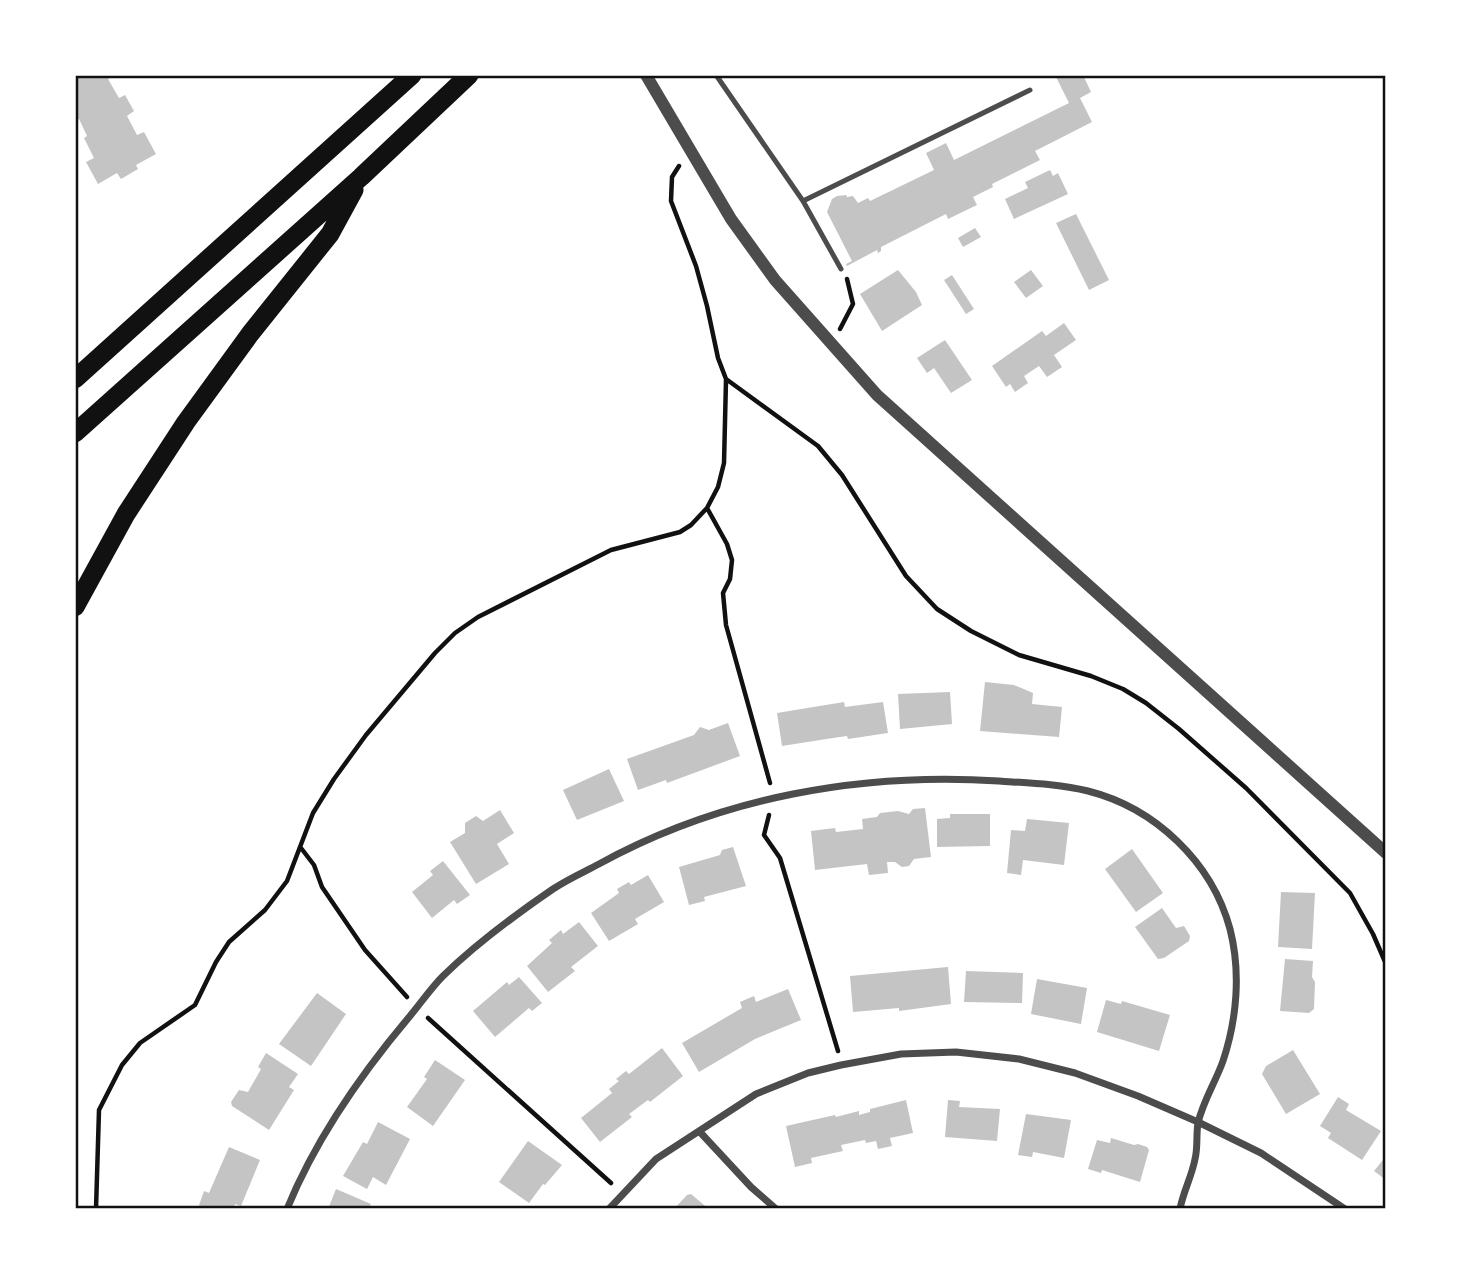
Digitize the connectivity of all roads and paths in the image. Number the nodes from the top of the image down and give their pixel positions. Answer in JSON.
{"nodes":[{"id":1,"x":412,"y":75,"type":"edge"},
{"id":2,"x":469,"y":75,"type":"edge"},
{"id":3,"x":646,"y":75,"type":"edge"},
{"id":4,"x":716,"y":75,"type":"edge"},
{"id":5,"x":1030,"y":90,"type":"dead end"},
{"id":6,"x":691,"y":152,"type":"junction"},
{"id":7,"x":361,"y":177,"type":"junction"},
{"id":8,"x":803,"y":201,"type":"junction"},
{"id":9,"x":841,"y":270,"type":"joint"},
{"id":10,"x":830,"y":343,"type":"junction"},
{"id":11,"x":75,"y":379,"type":"edge"},
{"id":12,"x":726,"y":379,"type":"junction"},
{"id":13,"x":75,"y":433,"type":"edge"},
{"id":14,"x":707,"y":508,"type":"junction"},
{"id":15,"x":75,"y":607,"type":"edge"},
{"id":16,"x":774,"y":797,"type":"junction"},
{"id":17,"x":301,"y":848,"type":"junction"},
{"id":18,"x":1386,"y":853,"type":"edge"},
{"id":19,"x":1386,"y":964,"type":"edge"},
{"id":20,"x":416,"y":1008,"type":"junction"},
{"id":21,"x":841,"y":1065,"type":"junction"},
{"id":22,"x":1198,"y":1122,"type":"junction"},
{"id":23,"x":699,"y":1131,"type":"junction"},
{"id":24,"x":622,"y":1193,"type":"junction"},
{"id":25,"x":96,"y":1209,"type":"edge"},
{"id":26,"x":287,"y":1209,"type":"edge"},
{"id":27,"x":609,"y":1209,"type":"edge"},
{"id":28,"x":776,"y":1209,"type":"edge"},
{"id":29,"x":1180,"y":1209,"type":"edge"},
{"id":30,"x":1345,"y":1209,"type":"edge"}],
"edges":[{"from":1,"to":11,"type":"highway"},
{"from":2,"to":7,"type":"highway"},
{"from":3,"to":6,"type":"street"},
{"from":4,"to":8,"type":"lane"},
{"from":5,"to":8,"type":"lane"},
{"from":6,"to":10,"type":"street"},
{"from":6,"to":12,"type":"path"},
{"from":7,"to":13,"type":"highway"},
{"from":7,"to":15,"type":"highway"},
{"from":8,"to":9,"type":"lane"},
{"from":9,"to":10,"type":"path"},
{"from":10,"to":18,"type":"street"},
{"from":12,"to":14,"type":"path"},
{"from":12,"to":19,"type":"path"},
{"from":14,"to":16,"type":"path"},
{"from":14,"to":17,"type":"path"},
{"from":16,"to":20,"type":"street"},
{"from":16,"to":21,"type":"path"},
{"from":16,"to":22,"type":"street"},
{"from":17,"to":20,"type":"path"},
{"from":17,"to":25,"type":"path"},
{"from":20,"to":24,"type":"path"},
{"from":20,"to":26,"type":"street"},
{"from":21,"to":22,"type":"street"},
{"from":21,"to":23,"type":"street"},
{"from":22,"to":29,"type":"street"},
{"from":22,"to":30,"type":"street"},
{"from":23,"to":24,"type":"street"},
{"from":23,"to":28,"type":"street"},
{"from":24,"to":27,"type":"street"}]}
